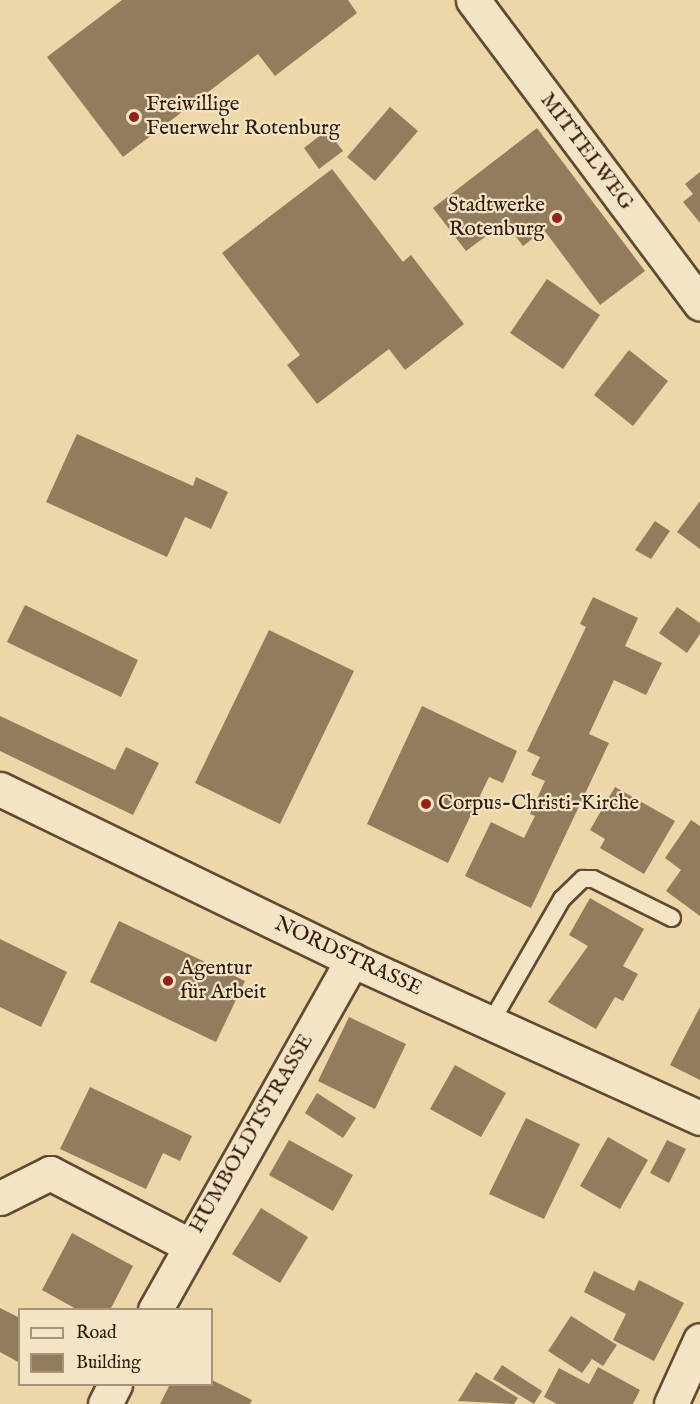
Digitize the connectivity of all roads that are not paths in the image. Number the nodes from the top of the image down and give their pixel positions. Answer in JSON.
{"nodes":[{"id":1,"x":472,"y":0,"type":"edge"},
{"id":2,"x":700,"y":303,"type":"edge"},
{"id":3,"x":0,"y":789,"type":"edge"},
{"id":4,"x":672,"y":918,"type":"dead end"},
{"id":5,"x":352,"y":960,"type":"junction"},
{"id":6,"x":490,"y":1024,"type":"junction"},
{"id":7,"x":700,"y":1118,"type":"edge"},
{"id":8,"x":0,"y":1198,"type":"edge"},
{"id":9,"x":189,"y":1245,"type":"junction"},
{"id":10,"x":156,"y":1308,"type":"edge"},
{"id":11,"x":700,"y":1340,"type":"edge"},
{"id":12,"x":114,"y":1386,"type":"edge"},
{"id":13,"x":105,"y":1404,"type":"edge"},
{"id":14,"x":671,"y":1404,"type":"edge"}],
"edges":[{"from":1,"to":2,"type":"street","name":"MITTELWEG"},
{"from":3,"to":5,"type":"street","name":"NORDSTRASSE"},
{"from":4,"to":6,"type":"lane"},
{"from":5,"to":6,"type":"street","name":"NORDSTRASSE"},
{"from":5,"to":9,"type":"street","name":"HUMBOLDTSTRASSE"},
{"from":6,"to":7,"type":"street","name":"NORDSTRASSE"},
{"from":8,"to":9,"type":"street"},
{"from":9,"to":10,"type":"street","name":"HUMBOLDTSTRASSE"},
{"from":11,"to":14,"type":"street"},
{"from":12,"to":13,"type":"street"}]}
